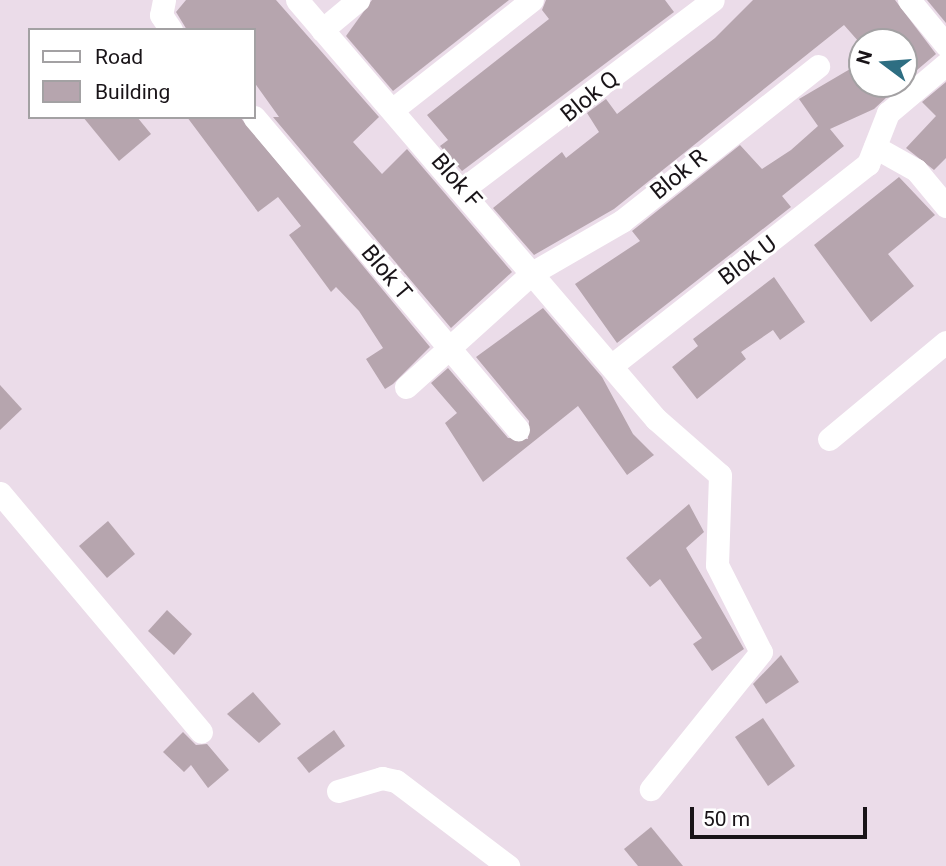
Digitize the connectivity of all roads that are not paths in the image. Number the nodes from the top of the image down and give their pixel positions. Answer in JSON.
{"nodes":[{"id":1,"x":164,"y":0,"type":"edge"},
{"id":2,"x":297,"y":0,"type":"edge"},
{"id":3,"x":358,"y":0,"type":"edge"},
{"id":4,"x":532,"y":0,"type":"edge"},
{"id":5,"x":713,"y":0,"type":"edge"},
{"id":6,"x":909,"y":0,"type":"edge"},
{"id":7,"x":170,"y":28,"type":"edge"},
{"id":8,"x":322,"y":30,"type":"junction"},
{"id":9,"x":946,"y":45,"type":"edge"},
{"id":10,"x":946,"y":64,"type":"edge"},
{"id":11,"x":818,"y":65,"type":"dead end"},
{"id":12,"x":392,"y":110,"type":"junction"},
{"id":13,"x":256,"y":119,"type":"edge"},
{"id":14,"x":875,"y":147,"type":"junction"},
{"id":15,"x":463,"y":189,"type":"junction"},
{"id":16,"x":942,"y":192,"type":"edge"},
{"id":17,"x":532,"y":273,"type":"junction"},
{"id":18,"x":946,"y":342,"type":"edge"},
{"id":19,"x":449,"y":347,"type":"junction"},
{"id":20,"x":611,"y":366,"type":"junction"},
{"id":21,"x":406,"y":387,"type":"dead end"},
{"id":22,"x":519,"y":429,"type":"dead end"},
{"id":23,"x":829,"y":439,"type":"dead end"},
{"id":24,"x":0,"y":493,"type":"edge"},
{"id":25,"x":201,"y":732,"type":"dead end"},
{"id":26,"x":651,"y":789,"type":"dead end"},
{"id":27,"x":338,"y":792,"type":"dead end"},
{"id":28,"x":508,"y":866,"type":"edge"}],
"edges":[{"from":1,"to":7,"type":"street"},
{"from":2,"to":8,"type":"street","name":"Blok F"},
{"from":3,"to":8,"type":"street"},
{"from":4,"to":12,"type":"street"},
{"from":5,"to":15,"type":"street","name":"Blok Q"},
{"from":6,"to":9,"type":"street"},
{"from":8,"to":12,"type":"street","name":"Blok F"},
{"from":10,"to":14,"type":"street","name":"Blok U"},
{"from":11,"to":17,"type":"street","name":"Blok R"},
{"from":12,"to":15,"type":"street","name":"Blok F"},
{"from":13,"to":19,"type":"street","name":"Blok T"},
{"from":14,"to":16,"type":"street"},
{"from":14,"to":20,"type":"street","name":"Blok U"},
{"from":15,"to":17,"type":"street","name":"Blok F"},
{"from":17,"to":19,"type":"street","name":"Blok R"},
{"from":17,"to":20,"type":"street","name":"Blok F"},
{"from":18,"to":23,"type":"street"},
{"from":19,"to":21,"type":"street","name":"Blok R"},
{"from":19,"to":22,"type":"street","name":"Blok T"},
{"from":20,"to":26,"type":"street","name":"Blok F"},
{"from":24,"to":25,"type":"street"},
{"from":27,"to":28,"type":"street"}]}
